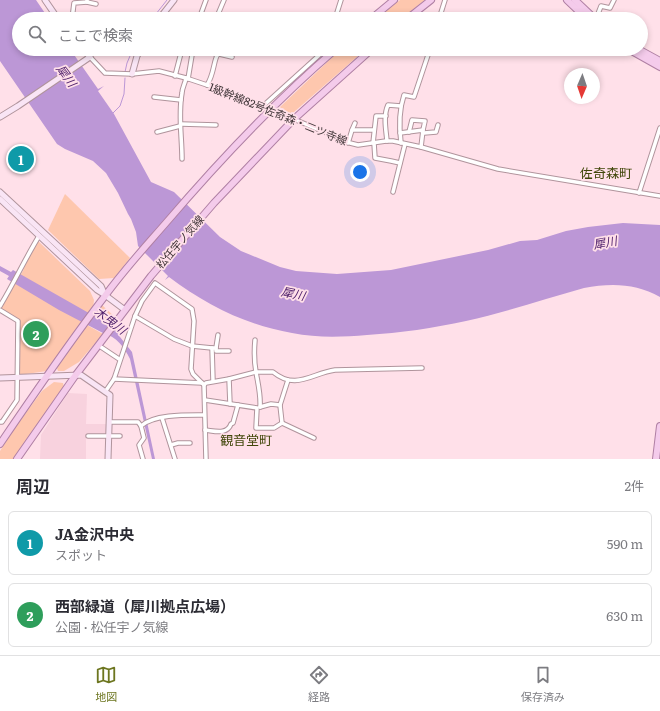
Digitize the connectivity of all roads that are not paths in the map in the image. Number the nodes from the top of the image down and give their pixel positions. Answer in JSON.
{"nodes":[{"id":1,"x":46,"y":0,"type":"edge"},
{"id":2,"x":174,"y":0,"type":"edge"},
{"id":3,"x":206,"y":0,"type":"edge"},
{"id":4,"x":224,"y":0,"type":"edge"},
{"id":5,"x":341,"y":0,"type":"edge"},
{"id":6,"x":394,"y":0,"type":"edge"},
{"id":7,"x":431,"y":0,"type":"edge"},
{"id":8,"x":445,"y":0,"type":"edge"},
{"id":9,"x":567,"y":0,"type":"edge"},
{"id":10,"x":575,"y":0,"type":"edge"},
{"id":11,"x":614,"y":0,"type":"edge"},
{"id":12,"x":73,"y":1,"type":"edge"},
{"id":13,"x":87,"y":1,"type":"edge"},
{"id":14,"x":96,"y":4,"type":"dead end"},
{"id":15,"x":54,"y":12,"type":"edge"},
{"id":16,"x":72,"y":12,"type":"edge"},
{"id":17,"x":165,"y":12,"type":"edge"},
{"id":18,"x":201,"y":12,"type":"edge"},
{"id":19,"x":219,"y":12,"type":"edge"},
{"id":20,"x":337,"y":12,"type":"edge"},
{"id":21,"x":379,"y":12,"type":"edge"},
{"id":22,"x":416,"y":12,"type":"edge"},
{"id":23,"x":441,"y":12,"type":"edge"},
{"id":24,"x":580,"y":12,"type":"edge"},
{"id":25,"x":588,"y":12,"type":"edge"},
{"id":26,"x":599,"y":12,"type":"edge"},
{"id":27,"x":648,"y":54,"type":"edge"},
{"id":28,"x":137,"y":56,"type":"edge"},
{"id":29,"x":180,"y":56,"type":"edge"},
{"id":30,"x":192,"y":56,"type":"edge"},
{"id":31,"x":216,"y":56,"type":"edge"},
{"id":32,"x":227,"y":56,"type":"edge"},
{"id":33,"x":321,"y":56,"type":"edge"},
{"id":34,"x":322,"y":56,"type":"edge"},
{"id":35,"x":364,"y":56,"type":"edge"},
{"id":36,"x":428,"y":56,"type":"edge"},
{"id":37,"x":640,"y":56,"type":"edge"},
{"id":38,"x":232,"y":57,"type":"dead end"},
{"id":39,"x":87,"y":58,"type":"joint"},
{"id":40,"x":660,"y":60,"type":"edge"},
{"id":41,"x":660,"y":67,"type":"edge"},
{"id":42,"x":132,"y":74,"type":"junction"},
{"id":43,"x":175,"y":76,"type":"junction"},
{"id":44,"x":187,"y":79,"type":"junction"},
{"id":45,"x":207,"y":85,"type":"junction"},
{"id":46,"x":154,"y":97,"type":"dead end"},
{"id":47,"x":181,"y":100,"type":"junction"},
{"id":48,"x":263,"y":106,"type":"junction"},
{"id":49,"x":401,"y":106,"type":"junction"},
{"id":50,"x":271,"y":109,"type":"junction"},
{"id":51,"x":426,"y":115,"type":"dead end"},
{"id":52,"x":386,"y":116,"type":"junction"},
{"id":53,"x":0,"y":117,"type":"edge"},
{"id":54,"x":294,"y":119,"type":"junction"},
{"id":55,"x":425,"y":121,"type":"junction"},
{"id":56,"x":355,"y":123,"type":"dead end"},
{"id":57,"x":181,"y":125,"type":"junction"},
{"id":58,"x":216,"y":125,"type":"dead end"},
{"id":59,"x":438,"y":125,"type":"dead end"},
{"id":60,"x":660,"y":128,"type":"edge"},
{"id":61,"x":352,"y":130,"type":"junction"},
{"id":62,"x":374,"y":130,"type":"junction"},
{"id":63,"x":157,"y":132,"type":"dead end"},
{"id":64,"x":409,"y":132,"type":"junction"},
{"id":65,"x":423,"y":132,"type":"junction"},
{"id":66,"x":400,"y":133,"type":"junction"},
{"id":67,"x":387,"y":141,"type":"junction"},
{"id":68,"x":348,"y":143,"type":"junction"},
{"id":69,"x":373,"y":143,"type":"junction"},
{"id":70,"x":403,"y":143,"type":"junction"},
{"id":71,"x":421,"y":146,"type":"junction"},
{"id":72,"x":182,"y":159,"type":"dead end"},
{"id":73,"x":400,"y":163,"type":"junction"},
{"id":74,"x":0,"y":192,"type":"edge"},
{"id":75,"x":393,"y":192,"type":"dead end"},
{"id":76,"x":639,"y":193,"type":"junction"},
{"id":77,"x":660,"y":196,"type":"edge"},
{"id":78,"x":0,"y":199,"type":"edge"},
{"id":79,"x":39,"y":236,"type":"junction"},
{"id":80,"x":105,"y":295,"type":"junction"},
{"id":81,"x":0,"y":306,"type":"edge"},
{"id":82,"x":0,"y":310,"type":"edge"},
{"id":83,"x":125,"y":310,"type":"junction"},
{"id":84,"x":135,"y":316,"type":"junction"},
{"id":85,"x":218,"y":335,"type":"dead end"},
{"id":86,"x":255,"y":340,"type":"dead end"},
{"id":87,"x":98,"y":345,"type":"junction"},
{"id":88,"x":192,"y":346,"type":"junction"},
{"id":89,"x":214,"y":348,"type":"junction"},
{"id":90,"x":229,"y":351,"type":"dead end"},
{"id":91,"x":119,"y":359,"type":"junction"},
{"id":92,"x":422,"y":368,"type":"dead end"},
{"id":93,"x":256,"y":372,"type":"junction"},
{"id":94,"x":46,"y":376,"type":"junction"},
{"id":95,"x":75,"y":376,"type":"junction"},
{"id":96,"x":0,"y":378,"type":"edge"},
{"id":97,"x":17,"y":379,"type":"junction"},
{"id":98,"x":114,"y":379,"type":"junction"},
{"id":99,"x":229,"y":379,"type":"junction"},
{"id":100,"x":288,"y":380,"type":"junction"},
{"id":101,"x":213,"y":382,"type":"junction"},
{"id":102,"x":203,"y":384,"type":"junction"},
{"id":103,"x":105,"y":392,"type":"junction"},
{"id":104,"x":205,"y":400,"type":"junction"},
{"id":105,"x":230,"y":404,"type":"junction"},
{"id":106,"x":238,"y":405,"type":"junction"},
{"id":107,"x":280,"y":405,"type":"junction"},
{"id":108,"x":258,"y":408,"type":"junction"},
{"id":109,"x":204,"y":415,"type":"junction"},
{"id":110,"x":162,"y":418,"type":"junction"},
{"id":111,"x":0,"y":422,"type":"edge"},
{"id":112,"x":109,"y":422,"type":"junction"},
{"id":113,"x":282,"y":423,"type":"junction"},
{"id":114,"x":142,"y":424,"type":"junction"},
{"id":115,"x":660,"y":426,"type":"edge"},
{"id":116,"x":205,"y":430,"type":"junction"},
{"id":117,"x":88,"y":436,"type":"dead end"},
{"id":118,"x":109,"y":436,"type":"junction"},
{"id":119,"x":120,"y":436,"type":"dead end"},
{"id":120,"x":314,"y":438,"type":"dead end"},
{"id":121,"x":190,"y":443,"type":"dead end"},
{"id":122,"x":0,"y":444,"type":"edge"},
{"id":123,"x":170,"y":446,"type":"junction"},
{"id":124,"x":17,"y":459,"type":"edge"},
{"id":125,"x":108,"y":459,"type":"edge"},
{"id":126,"x":143,"y":459,"type":"edge"},
{"id":127,"x":175,"y":459,"type":"edge"},
{"id":128,"x":206,"y":459,"type":"edge"},
{"id":129,"x":656,"y":459,"type":"edge"}],
"edges":[{"from":1,"to":15,"type":"main road"},
{"from":2,"to":17,"type":"main road"},
{"from":3,"to":18,"type":"street"},
{"from":4,"to":19,"type":"street"},
{"from":5,"to":20,"type":"street"},
{"from":6,"to":21,"type":"main road"},
{"from":7,"to":22,"type":"main road"},
{"from":8,"to":23,"type":"street"},
{"from":9,"to":24,"type":"main road"},
{"from":10,"to":25,"type":"main road"},
{"from":11,"to":26,"type":"street"},
{"from":12,"to":13,"type":"street"},
{"from":12,"to":16,"type":"street"},
{"from":13,"to":14,"type":"street"},
{"from":27,"to":40,"type":"main road"},
{"from":28,"to":42,"type":"main road"},
{"from":29,"to":43,"type":"street"},
{"from":30,"to":44,"type":"street"},
{"from":31,"to":45,"type":"street"},
{"from":32,"to":38,"type":"street"},
{"from":33,"to":48,"type":"street"},
{"from":34,"to":50,"type":"main road"},
{"from":35,"to":54,"type":"main road","name":"松任宇ノ気線"},
{"from":36,"to":49,"type":"street"},
{"from":37,"to":41,"type":"main road"},
{"from":39,"to":42,"type":"street","name":"1級幹線82号佐奇森・二ツ寺線"},
{"from":39,"to":53,"type":"main road"},
{"from":42,"to":43,"type":"street","name":"1級幹線82号佐奇森・二ツ寺線"},
{"from":43,"to":44,"type":"street","name":"1級幹線82号佐奇森・二ツ寺線"},
{"from":44,"to":45,"type":"street","name":"1級幹線82号佐奇森・二ツ寺線"},
{"from":44,"to":47,"type":"street"},
{"from":45,"to":48,"type":"street","name":"1級幹線82号佐奇森・二ツ寺線"},
{"from":46,"to":47,"type":"street"},
{"from":47,"to":57,"type":"street"},
{"from":48,"to":50,"type":"street","name":"1級幹線82号佐奇森・二ツ寺線"},
{"from":49,"to":52,"type":"street"},
{"from":49,"to":66,"type":"street"},
{"from":50,"to":54,"type":"street","name":"1級幹線82号佐奇森・二ツ寺線"},
{"from":50,"to":80,"type":"main road"},
{"from":51,"to":55,"type":"street"},
{"from":52,"to":62,"type":"street"},
{"from":52,"to":67,"type":"street"},
{"from":54,"to":68,"type":"street","name":"1級幹線82号佐奇森・二ツ寺線"},
{"from":54,"to":83,"type":"main road","name":"松任宇ノ気線"},
{"from":55,"to":64,"type":"street"},
{"from":55,"to":65,"type":"street"},
{"from":56,"to":61,"type":"street"},
{"from":57,"to":58,"type":"street"},
{"from":57,"to":63,"type":"street"},
{"from":57,"to":72,"type":"street"},
{"from":59,"to":65,"type":"street"},
{"from":60,"to":76,"type":"street"},
{"from":61,"to":62,"type":"street"},
{"from":61,"to":68,"type":"street"},
{"from":62,"to":69,"type":"street"},
{"from":64,"to":65,"type":"street"},
{"from":64,"to":66,"type":"street"},
{"from":65,"to":71,"type":"street"},
{"from":66,"to":70,"type":"street"},
{"from":67,"to":69,"type":"street","name":"1級幹線82号佐奇森・二ツ寺線"},
{"from":67,"to":70,"type":"street","name":"1級幹線82号佐奇森・二ツ寺線"},
{"from":68,"to":69,"type":"street","name":"1級幹線82号佐奇森・二ツ寺線"},
{"from":69,"to":73,"type":"street"},
{"from":70,"to":71,"type":"street","name":"1級幹線82号佐奇森・二ツ寺線"},
{"from":70,"to":73,"type":"street"},
{"from":71,"to":76,"type":"street","name":"1級幹線82号佐奇森・二ツ寺線"},
{"from":73,"to":75,"type":"street"},
{"from":74,"to":80,"type":"main road"},
{"from":76,"to":77,"type":"street","name":"1級幹線82号佐奇森・二ツ寺線"},
{"from":78,"to":79,"type":"main road"},
{"from":79,"to":80,"type":"main road"},
{"from":79,"to":81,"type":"street"},
{"from":80,"to":83,"type":"main road"},
{"from":80,"to":94,"type":"main road"},
{"from":82,"to":97,"type":"street"},
{"from":83,"to":87,"type":"main road","name":"松任宇ノ気線"},
{"from":84,"to":88,"type":"street"},
{"from":84,"to":88,"type":"street"},
{"from":84,"to":91,"type":"street"},
{"from":85,"to":89,"type":"street"},
{"from":86,"to":93,"type":"street"},
{"from":87,"to":91,"type":"street"},
{"from":87,"to":95,"type":"main road","name":"松任宇ノ気線"},
{"from":88,"to":89,"type":"street"},
{"from":88,"to":102,"type":"street"},
{"from":89,"to":90,"type":"street"},
{"from":89,"to":101,"type":"street"},
{"from":91,"to":98,"type":"street"},
{"from":92,"to":100,"type":"street"},
{"from":93,"to":99,"type":"street"},
{"from":93,"to":100,"type":"street"},
{"from":93,"to":108,"type":"street"},
{"from":94,"to":95,"type":"main road"},
{"from":94,"to":97,"type":"main road"},
{"from":94,"to":122,"type":"main road"},
{"from":95,"to":103,"type":"main road"},
{"from":95,"to":124,"type":"main road","name":"松任宇ノ気線"},
{"from":96,"to":97,"type":"main road"},
{"from":97,"to":111,"type":"street"},
{"from":98,"to":102,"type":"street"},
{"from":98,"to":103,"type":"street"},
{"from":99,"to":101,"type":"street"},
{"from":99,"to":105,"type":"street"},
{"from":100,"to":107,"type":"street"},
{"from":101,"to":102,"type":"street"},
{"from":102,"to":104,"type":"street"},
{"from":103,"to":112,"type":"main road"},
{"from":104,"to":105,"type":"street"},
{"from":104,"to":109,"type":"street"},
{"from":105,"to":106,"type":"street"},
{"from":106,"to":108,"type":"street"},
{"from":106,"to":116,"type":"street"},
{"from":107,"to":108,"type":"street"},
{"from":107,"to":113,"type":"street"},
{"from":108,"to":113,"type":"street"},
{"from":109,"to":110,"type":"street"},
{"from":109,"to":116,"type":"street"},
{"from":110,"to":114,"type":"street"},
{"from":110,"to":123,"type":"street"},
{"from":112,"to":114,"type":"street"},
{"from":112,"to":118,"type":"main road"},
{"from":113,"to":120,"type":"street"},
{"from":114,"to":126,"type":"street"},
{"from":115,"to":129,"type":"main road"},
{"from":116,"to":128,"type":"street"},
{"from":117,"to":118,"type":"street"},
{"from":118,"to":119,"type":"street"},
{"from":118,"to":125,"type":"main road"},
{"from":121,"to":123,"type":"street"},
{"from":123,"to":127,"type":"street"}]}
